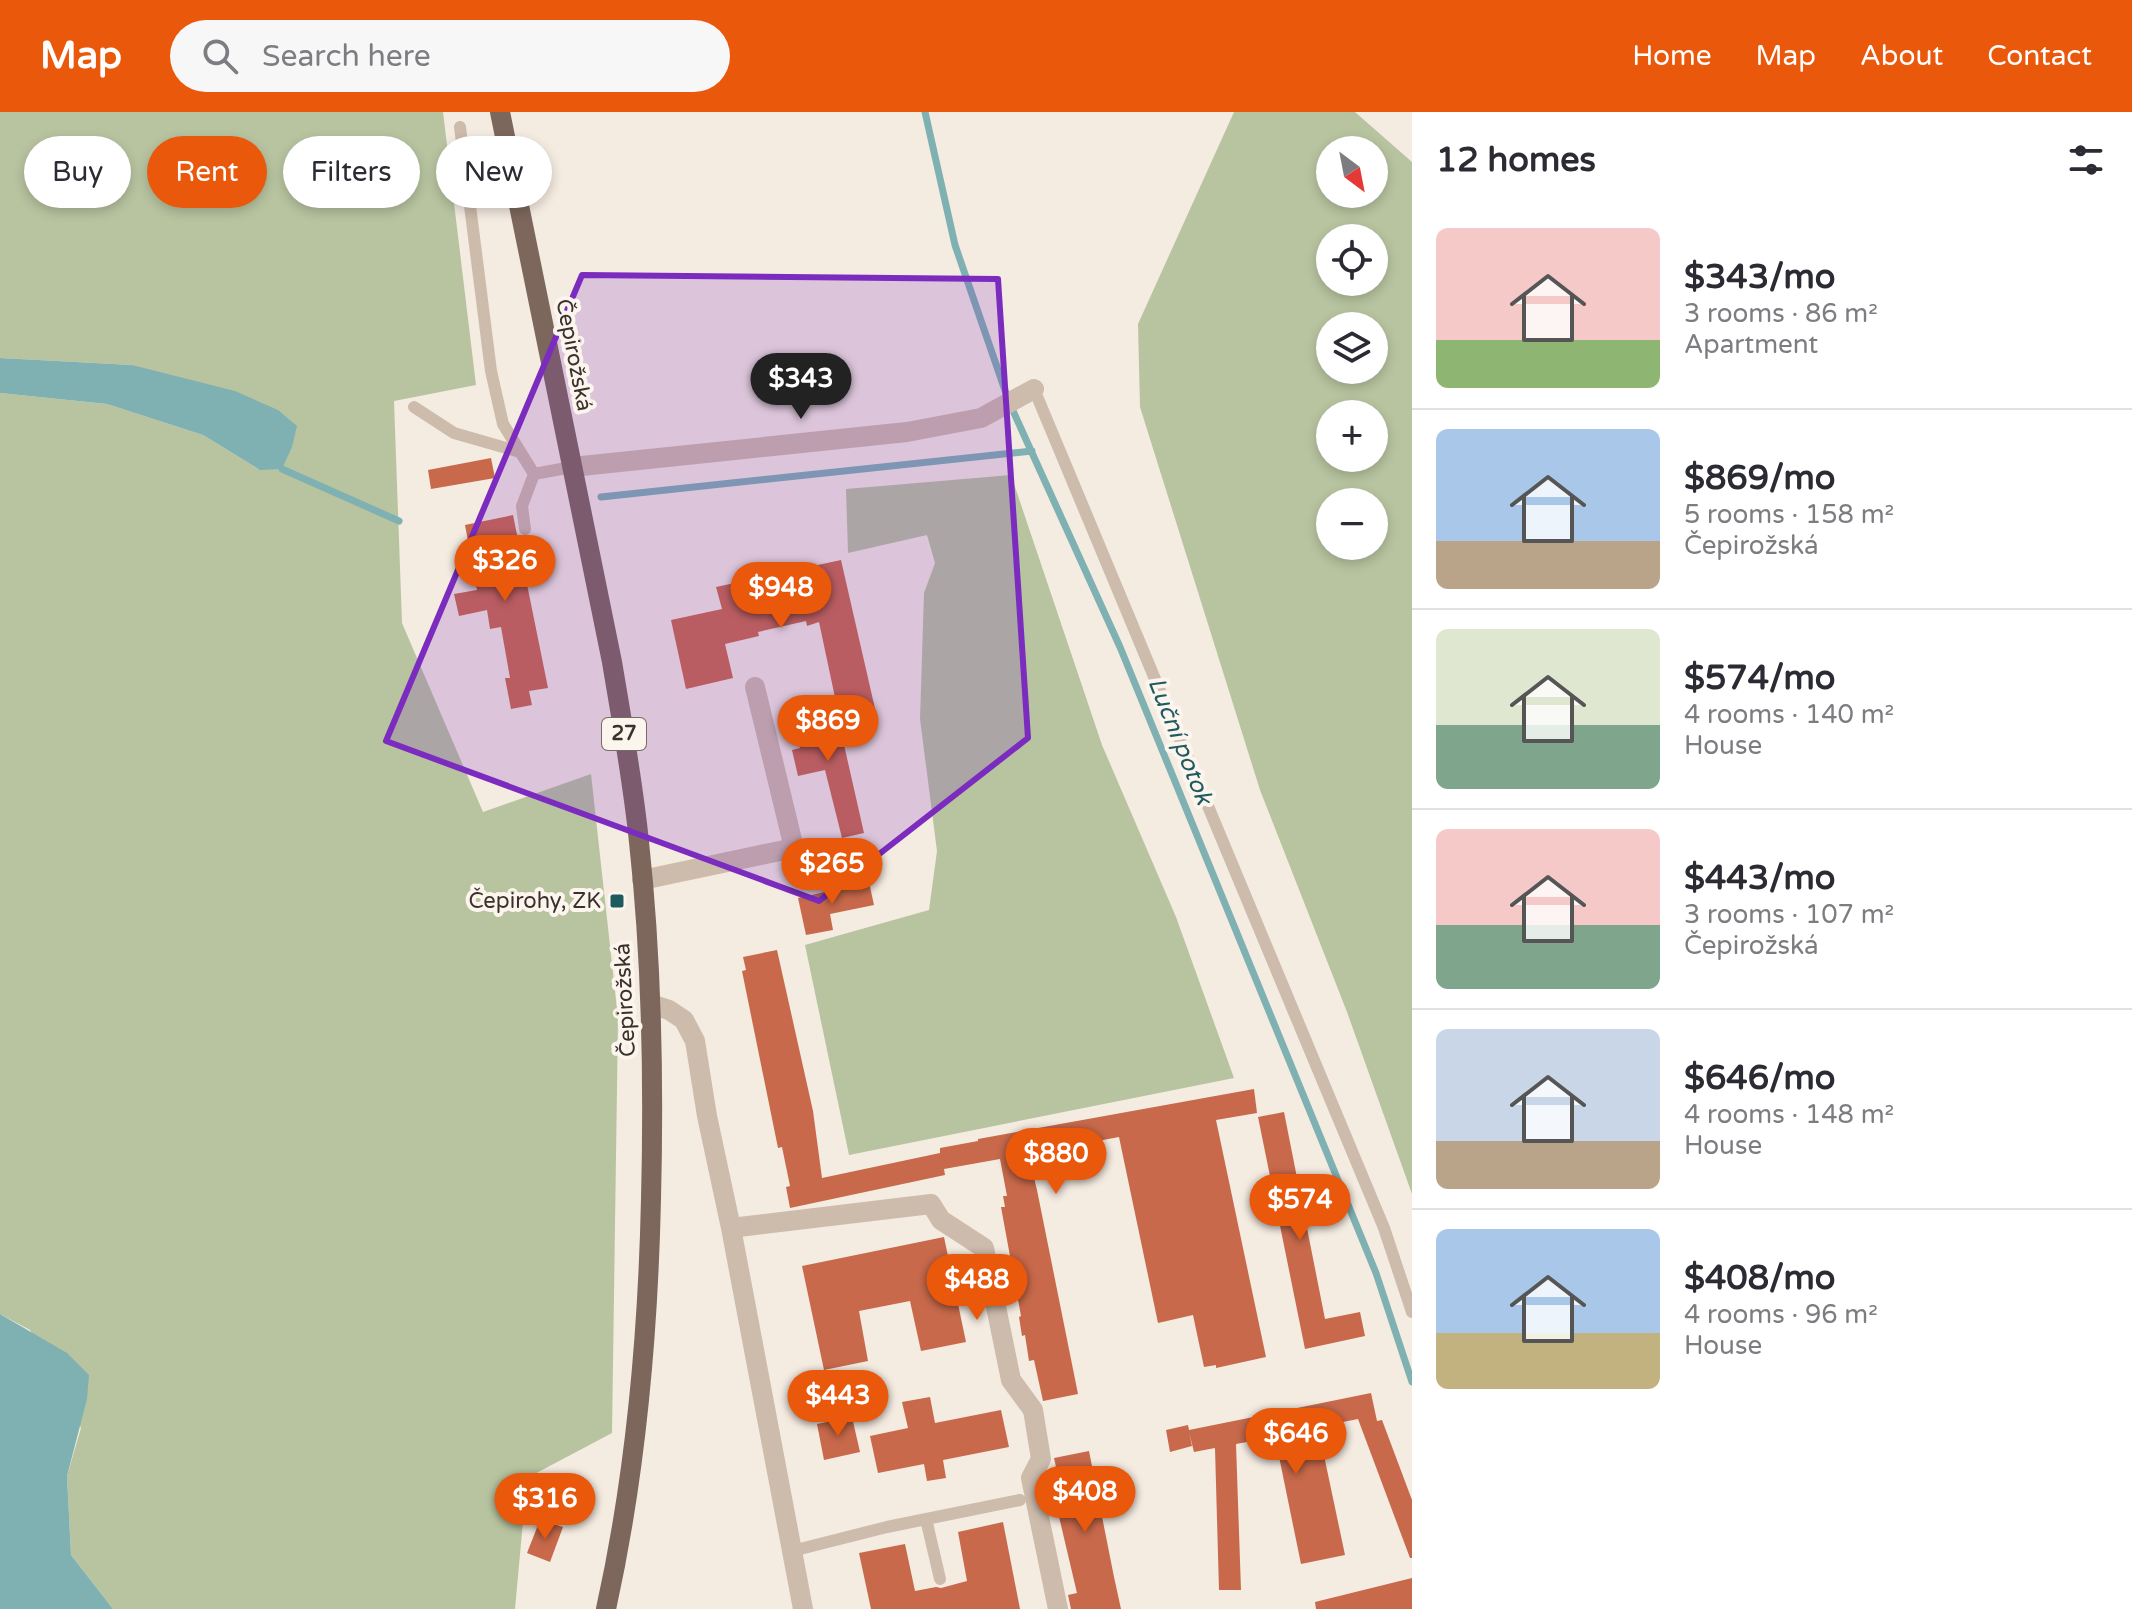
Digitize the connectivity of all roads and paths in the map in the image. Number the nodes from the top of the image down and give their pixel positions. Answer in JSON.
{"nodes":[{"id":1,"x":500,"y":112,"type":"edge"},
{"id":2,"x":460,"y":127,"type":"dead end"},
{"id":3,"x":1034,"y":389,"type":"joint"},
{"id":4,"x":414,"y":407,"type":"dead end"},
{"id":5,"x":520,"y":452,"type":"junction"},
{"id":6,"x":572,"y":467,"type":"junction"},
{"id":7,"x":534,"y":474,"type":"junction"},
{"id":8,"x":525,"y":529,"type":"dead end"},
{"id":9,"x":755,"y":687,"type":"dead end"},
{"id":10,"x":642,"y":880,"type":"junction"},
{"id":11,"x":651,"y":1004,"type":"junction"},
{"id":12,"x":731,"y":1228,"type":"junction"},
{"id":13,"x":1412,"y":1312,"type":"edge"},
{"id":14,"x":1020,"y":1500,"type":"dead end"},
{"id":15,"x":926,"y":1519,"type":"junction"},
{"id":16,"x":792,"y":1551,"type":"junction"},
{"id":17,"x":940,"y":1579,"type":"dead end"},
{"id":18,"x":606,"y":1609,"type":"edge"},
{"id":19,"x":803,"y":1609,"type":"edge"},
{"id":20,"x":1058,"y":1609,"type":"edge"}],
"edges":[{"from":1,"to":6,"type":"main road","name":"Čepirožská","number":"27"},
{"from":2,"to":5,"type":"lane"},
{"from":3,"to":6,"type":"street"},
{"from":3,"to":13,"type":"lane"},
{"from":4,"to":5,"type":"lane"},
{"from":5,"to":7,"type":"lane"},
{"from":6,"to":7,"type":"lane"},
{"from":6,"to":10,"type":"main road","name":"Čepirožská","number":"27"},
{"from":7,"to":8,"type":"lane"},
{"from":9,"to":10,"type":"street"},
{"from":10,"to":11,"type":"main road","name":"Čepirožská","number":"27"},
{"from":11,"to":12,"type":"street"},
{"from":11,"to":18,"type":"main road","name":"Čepirožská","number":"27"},
{"from":12,"to":16,"type":"street"},
{"from":12,"to":20,"type":"street"},
{"from":14,"to":15,"type":"lane"},
{"from":15,"to":16,"type":"lane"},
{"from":15,"to":17,"type":"lane"},
{"from":16,"to":19,"type":"street"}]}
